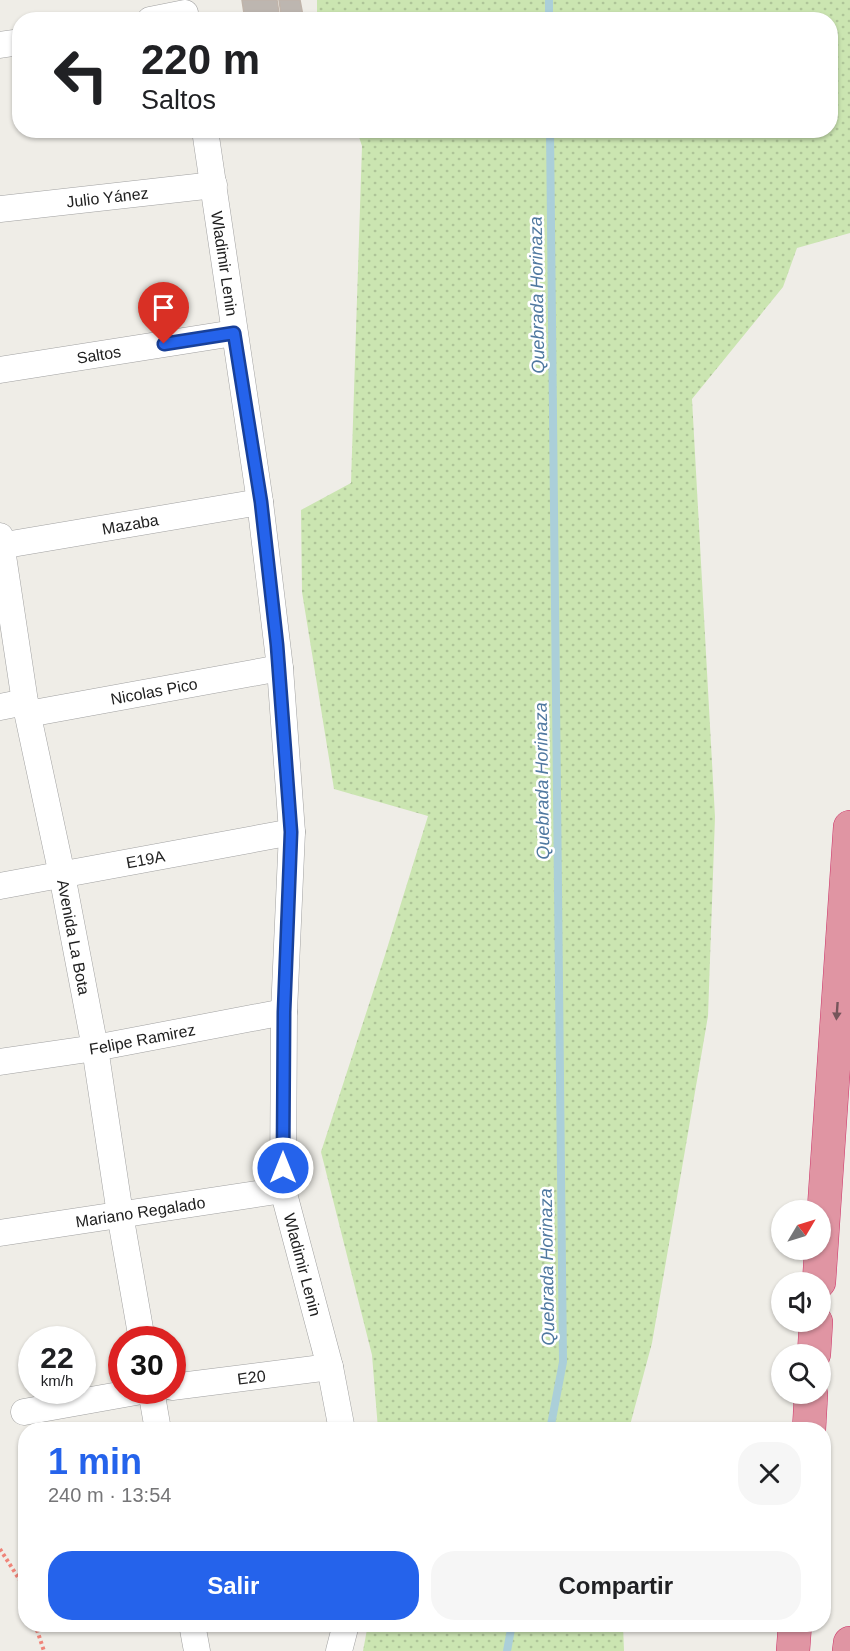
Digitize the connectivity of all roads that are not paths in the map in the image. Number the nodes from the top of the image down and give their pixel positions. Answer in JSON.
{"nodes":[{"id":1,"x":206,"y":138,"type":"edge"},
{"id":2,"x":214,"y":185,"type":"junction"},
{"id":3,"x":0,"y":209,"type":"edge"},
{"id":4,"x":234,"y":333,"type":"junction"},
{"id":5,"x":0,"y":370,"type":"edge"},
{"id":6,"x":261,"y":502,"type":"junction"},
{"id":7,"x":1,"y":543,"type":"edge"},
{"id":8,"x":280,"y":668,"type":"junction"},
{"id":9,"x":0,"y":707,"type":"edge"},
{"id":10,"x":26,"y":708,"type":"junction"},
{"id":11,"x":850,"y":827,"type":"edge"},
{"id":12,"x":291,"y":832,"type":"junction"},
{"id":13,"x":62,"y":875,"type":"junction"},
{"id":14,"x":0,"y":886,"type":"edge"},
{"id":15,"x":284,"y":1012,"type":"junction"},
{"id":16,"x":95,"y":1048,"type":"junction"},
{"id":17,"x":0,"y":1062,"type":"edge"},
{"id":18,"x":283,"y":1190,"type":"junction"},
{"id":19,"x":120,"y":1214,"type":"junction"},
{"id":20,"x":0,"y":1233,"type":"edge"},
{"id":21,"x":820,"y":1272,"type":"edge"},
{"id":22,"x":140,"y":1326,"type":"edge"},
{"id":23,"x":330,"y":1366,"type":"junction"},
{"id":24,"x":186,"y":1385,"type":"edge"},
{"id":25,"x":108,"y":1397,"type":"edge"},
{"id":26,"x":152,"y":1404,"type":"edge"},
{"id":27,"x":810,"y":1404,"type":"edge"},
{"id":28,"x":24,"y":1412,"type":"dead end"},
{"id":29,"x":156,"y":1422,"type":"edge"},
{"id":30,"x":340,"y":1422,"type":"edge"},
{"id":31,"x":809,"y":1422,"type":"edge"},
{"id":32,"x":194,"y":1632,"type":"edge"},
{"id":33,"x":344,"y":1632,"type":"edge"},
{"id":34,"x":795,"y":1632,"type":"edge"},
{"id":35,"x":850,"y":1643,"type":"edge"},
{"id":36,"x":198,"y":1651,"type":"edge"},
{"id":37,"x":339,"y":1651,"type":"edge"},
{"id":38,"x":794,"y":1651,"type":"edge"},
{"id":39,"x":849,"y":1651,"type":"edge"}],
"edges":[{"from":1,"to":2,"type":"street","name":"Wladimir Lenin"},
{"from":2,"to":3,"type":"street","name":"Julio Yánez"},
{"from":2,"to":4,"type":"street","name":"Wladimir Lenin"},
{"from":4,"to":5,"type":"street","name":"Saltos"},
{"from":4,"to":6,"type":"street","name":"Wladimir Lenin"},
{"from":6,"to":7,"type":"street","name":"Mazaba"},
{"from":6,"to":8,"type":"street","name":"Wladimir Lenin"},
{"from":7,"to":10,"type":"street","name":"Avenida La Bota"},
{"from":8,"to":10,"type":"street","name":"Nicolas Pico"},
{"from":8,"to":12,"type":"street","name":"Wladimir Lenin"},
{"from":9,"to":10,"type":"street","name":"Nicolas Pico"},
{"from":10,"to":13,"type":"street","name":"Avenida La Bota"},
{"from":11,"to":21,"type":"highway","one_way":true},
{"from":12,"to":13,"type":"street","name":"E19A"},
{"from":12,"to":15,"type":"street","name":"Wladimir Lenin"},
{"from":13,"to":14,"type":"street","name":"E19A"},
{"from":13,"to":16,"type":"street","name":"Avenida La Bota"},
{"from":15,"to":16,"type":"street","name":"Felipe Ramirez"},
{"from":15,"to":18,"type":"street","name":"Wladimir Lenin"},
{"from":16,"to":17,"type":"street","name":"Felipe Ramirez"},
{"from":16,"to":19,"type":"street","name":"Avenida La Bota"},
{"from":18,"to":19,"type":"street","name":"Mariano Regalado"},
{"from":18,"to":23,"type":"street","name":"Wladimir Lenin"},
{"from":19,"to":20,"type":"street","name":"Mariano Regalado"},
{"from":19,"to":22,"type":"street","name":"Avenida La Bota"},
{"from":23,"to":24,"type":"street","name":"E20"},
{"from":23,"to":30,"type":"street","name":"Wladimir Lenin"},
{"from":25,"to":28,"type":"street"},
{"from":26,"to":29,"type":"street"},
{"from":27,"to":31,"type":"highway"},
{"from":32,"to":36,"type":"street"},
{"from":33,"to":37,"type":"street"},
{"from":34,"to":38,"type":"highway"},
{"from":35,"to":39,"type":"highway"}]}
